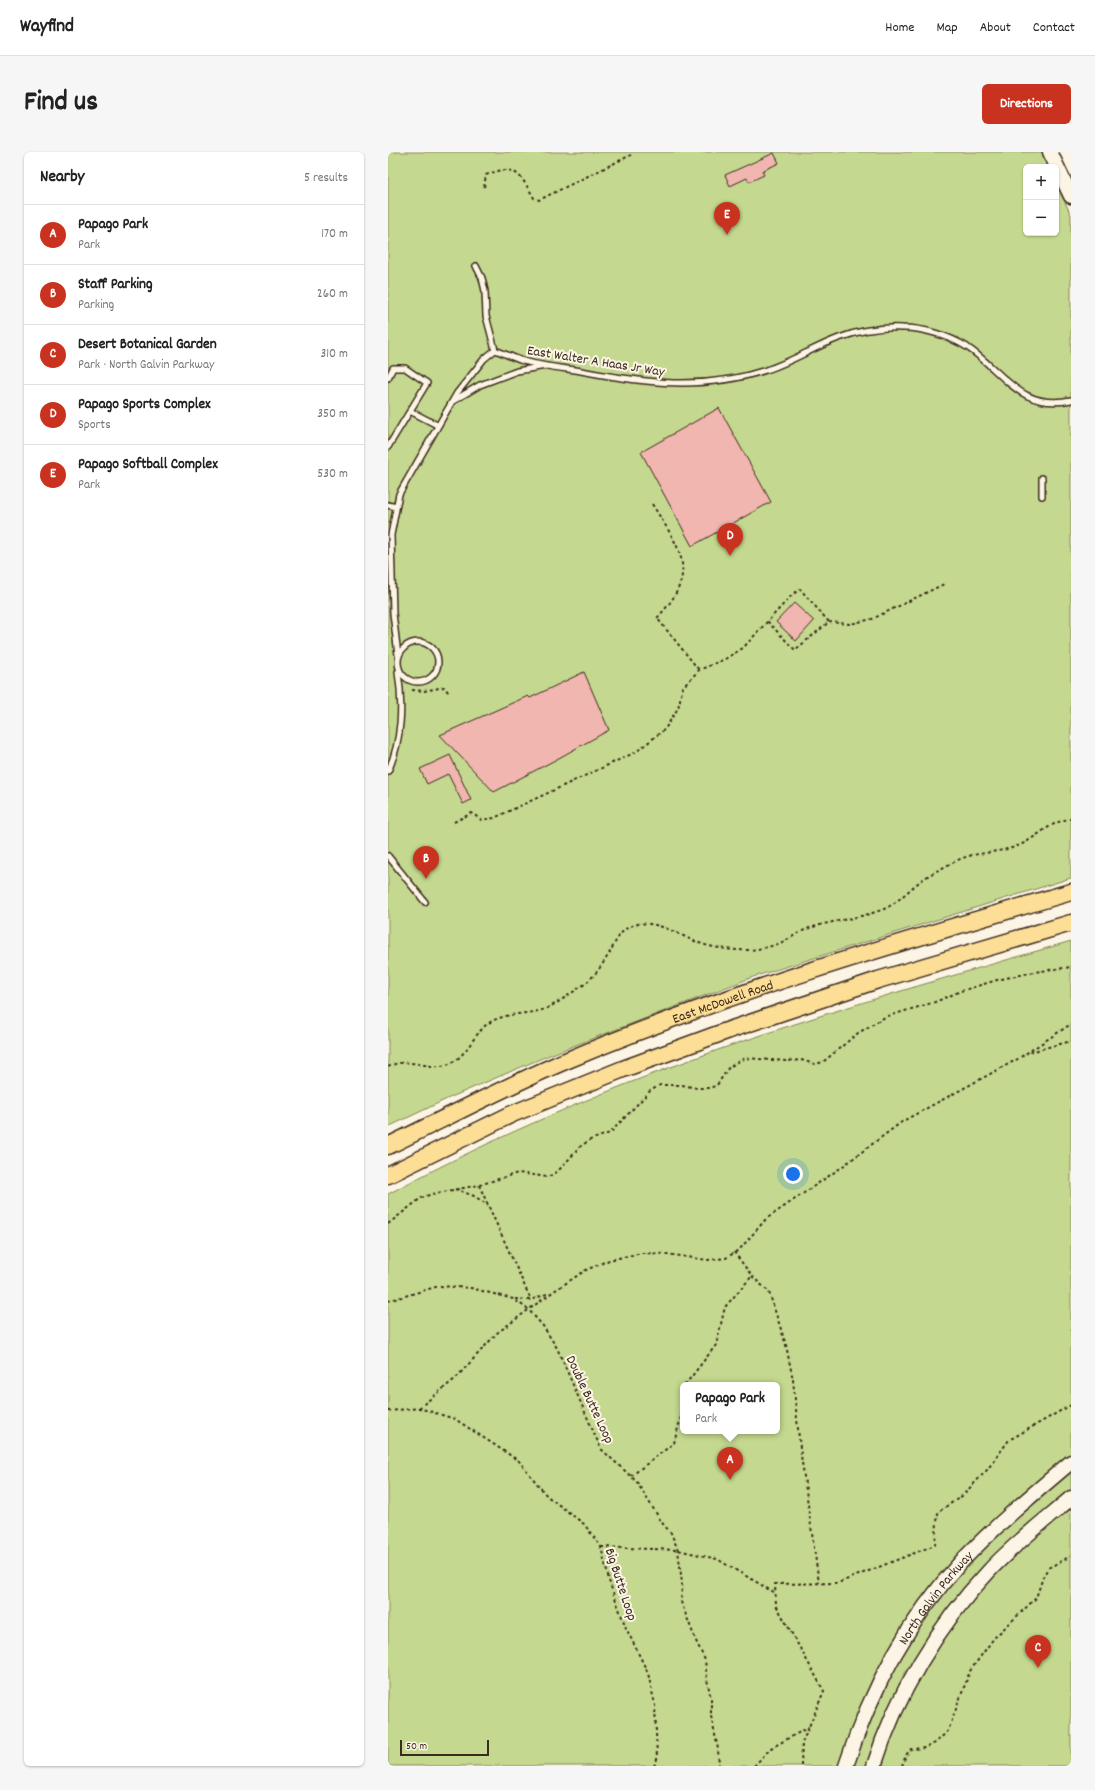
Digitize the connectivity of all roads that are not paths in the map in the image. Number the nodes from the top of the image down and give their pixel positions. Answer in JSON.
{"nodes":[{"id":1,"x":1050,"y":152,"type":"edge"},
{"id":2,"x":1071,"y":196,"type":"edge"},
{"id":3,"x":476,"y":266,"type":"dead end"},
{"id":4,"x":495,"y":350,"type":"junction"},
{"id":5,"x":550,"y":366,"type":"junction"},
{"id":6,"x":388,"y":378,"type":"edge"},
{"id":7,"x":1071,"y":400,"type":"edge"},
{"id":8,"x":452,"y":401,"type":"junction"},
{"id":9,"x":410,"y":411,"type":"junction"},
{"id":10,"x":438,"y":425,"type":"junction"},
{"id":11,"x":388,"y":447,"type":"edge"},
{"id":12,"x":1042,"y":478,"type":"dead end"},
{"id":13,"x":1042,"y":496,"type":"dead end"},
{"id":14,"x":388,"y":505,"type":"edge"},
{"id":15,"x":396,"y":507,"type":"junction"},
{"id":16,"x":398,"y":655,"type":"junction"},
{"id":17,"x":398,"y":669,"type":"junction"},
{"id":18,"x":388,"y":771,"type":"edge"},
{"id":19,"x":388,"y":856,"type":"edge"},
{"id":20,"x":1071,"y":892,"type":"edge"},
{"id":21,"x":425,"y":902,"type":"dead end"},
{"id":22,"x":1071,"y":923,"type":"edge"},
{"id":23,"x":388,"y":1146,"type":"edge"},
{"id":24,"x":388,"y":1175,"type":"edge"},
{"id":25,"x":1071,"y":1462,"type":"edge"},
{"id":26,"x":1071,"y":1498,"type":"edge"},
{"id":27,"x":846,"y":1766,"type":"edge"},
{"id":28,"x":874,"y":1766,"type":"edge"}],
"edges":[{"from":1,"to":2,"type":"main road"},
{"from":3,"to":4,"type":"lane"},
{"from":4,"to":5,"type":"lane","name":"East Walter A Haas Jr Way"},
{"from":4,"to":8,"type":"lane"},
{"from":5,"to":7,"type":"lane","name":"East Walter A Haas Jr Way"},
{"from":5,"to":8,"type":"lane"},
{"from":6,"to":9,"type":"lane"},
{"from":8,"to":10,"type":"lane"},
{"from":9,"to":10,"type":"lane"},
{"from":9,"to":11,"type":"lane"},
{"from":10,"to":15,"type":"lane"},
{"from":12,"to":13,"type":"lane"},
{"from":14,"to":15,"type":"lane"},
{"from":15,"to":16,"type":"lane"},
{"from":16,"to":17,"type":"lane"},
{"from":16,"to":17,"type":"lane"},
{"from":17,"to":18,"type":"lane"},
{"from":19,"to":21,"type":"lane"},
{"from":20,"to":23,"type":"main road","name":"East McDowell Road"},
{"from":22,"to":24,"type":"main road","name":"East McDowell Road"},
{"from":25,"to":27,"type":"main road","name":"North Galvin Parkway"},
{"from":26,"to":28,"type":"main road","name":"North Galvin Parkway"}]}
